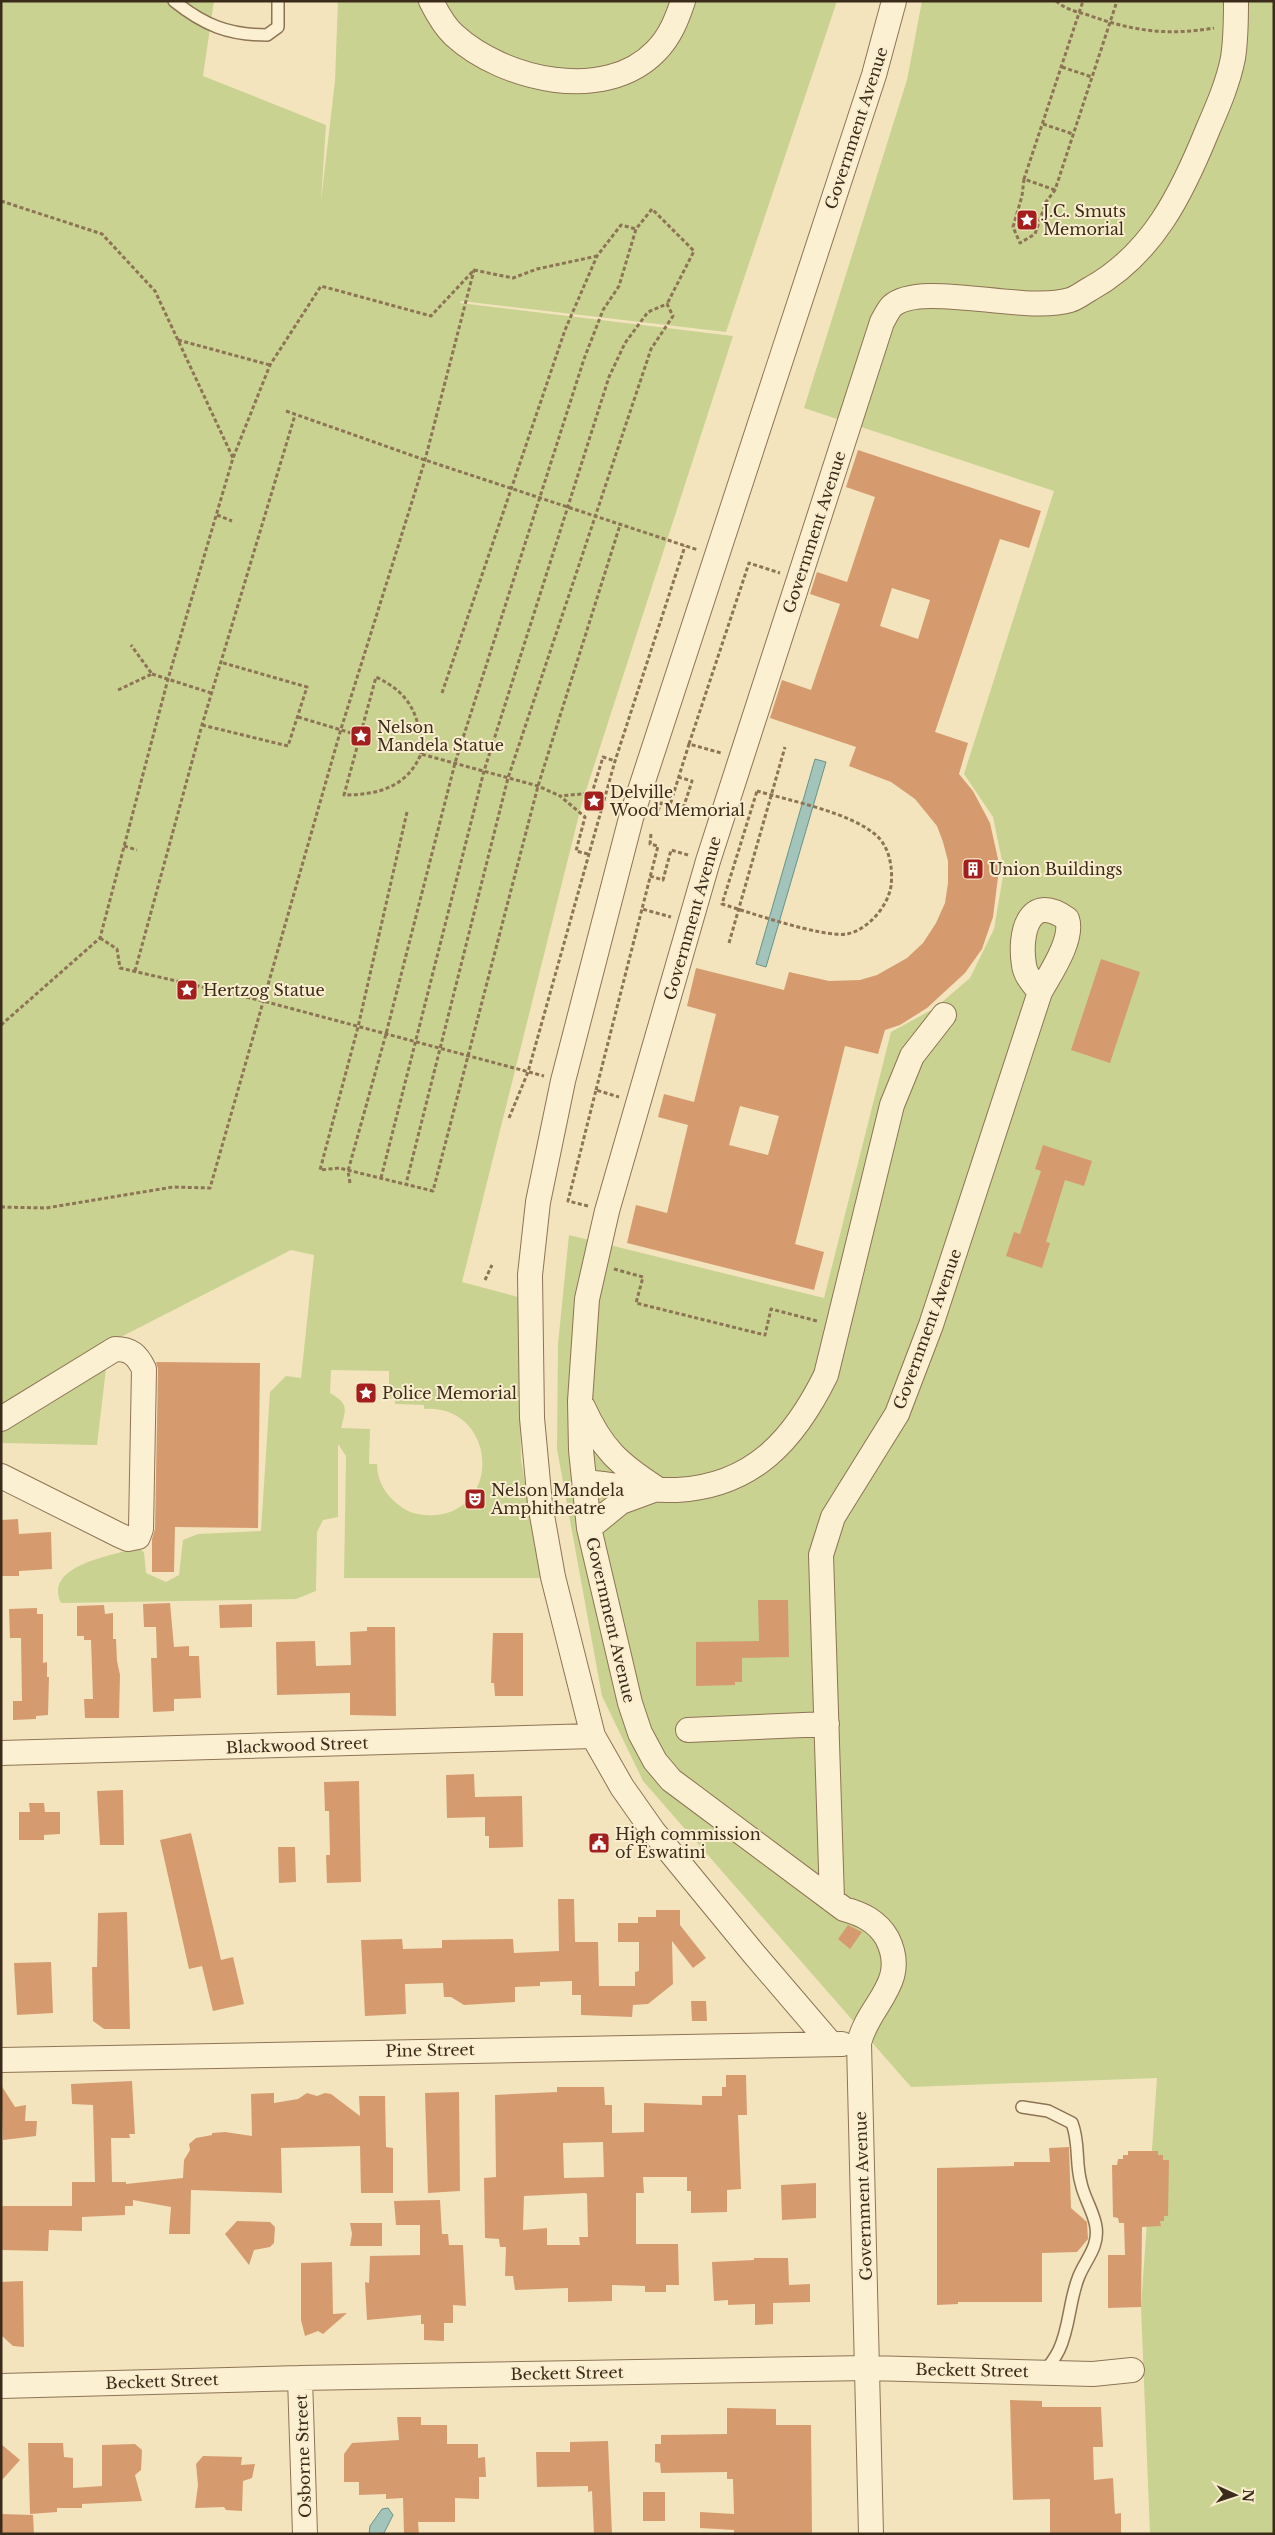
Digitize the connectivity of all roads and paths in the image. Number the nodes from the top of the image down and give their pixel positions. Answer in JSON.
{"nodes":[{"id":1,"x":174,"y":1,"type":"edge"},
{"id":2,"x":278,"y":1,"type":"edge"},
{"id":3,"x":430,"y":1,"type":"edge"},
{"id":4,"x":683,"y":1,"type":"edge"},
{"id":5,"x":894,"y":1,"type":"edge"},
{"id":6,"x":1056,"y":1,"type":"edge"},
{"id":7,"x":1083,"y":1,"type":"edge"},
{"id":8,"x":1117,"y":1,"type":"edge"},
{"id":9,"x":1080,"y":13,"type":"junction"},
{"id":10,"x":1236,"y":13,"type":"edge"},
{"id":11,"x":1110,"y":23,"type":"junction"},
{"id":12,"x":1061,"y":67,"type":"junction"},
{"id":13,"x":1092,"y":77,"type":"junction"},
{"id":14,"x":1042,"y":124,"type":"junction"},
{"id":15,"x":1073,"y":134,"type":"junction"},
{"id":16,"x":1024,"y":179,"type":"junction"},
{"id":17,"x":1055,"y":190,"type":"junction"},
{"id":18,"x":1,"y":201,"type":"edge"},
{"id":19,"x":636,"y":229,"type":"junction"},
{"id":20,"x":597,"y":256,"type":"junction"},
{"id":21,"x":474,"y":270,"type":"junction"},
{"id":22,"x":667,"y":304,"type":"junction"},
{"id":23,"x":178,"y":340,"type":"junction"},
{"id":24,"x":270,"y":365,"type":"junction"},
{"id":25,"x":286,"y":411,"type":"dead end"},
{"id":26,"x":295,"y":415,"type":"junction"},
{"id":27,"x":233,"y":458,"type":"junction"},
{"id":28,"x":425,"y":460,"type":"junction"},
{"id":29,"x":510,"y":487,"type":"junction"},
{"id":30,"x":538,"y":497,"type":"junction"},
{"id":31,"x":569,"y":507,"type":"junction"},
{"id":32,"x":217,"y":515,"type":"junction"},
{"id":33,"x":593,"y":516,"type":"junction"},
{"id":34,"x":232,"y":521,"type":"dead end"},
{"id":35,"x":620,"y":525,"type":"junction"},
{"id":36,"x":685,"y":546,"type":"junction"},
{"id":37,"x":716,"y":556,"type":"junction"},
{"id":38,"x":800,"y":579,"type":"junction"},
{"id":39,"x":131,"y":645,"type":"dead end"},
{"id":40,"x":220,"y":662,"type":"junction"},
{"id":41,"x":152,"y":674,"type":"junction"},
{"id":42,"x":168,"y":679,"type":"junction"},
{"id":43,"x":118,"y":690,"type":"dead end"},
{"id":44,"x":212,"y":693,"type":"junction"},
{"id":45,"x":442,"y":693,"type":"dead end"},
{"id":46,"x":298,"y":717,"type":"junction"},
{"id":47,"x":202,"y":724,"type":"junction"},
{"id":48,"x":342,"y":730,"type":"junction"},
{"id":49,"x":361,"y":736,"type":"junction"},
{"id":50,"x":689,"y":744,"type":"junction"},
{"id":51,"x":785,"y":747,"type":"dead end"},
{"id":52,"x":421,"y":754,"type":"junction"},
{"id":53,"x":723,"y":754,"type":"dead end"},
{"id":54,"x":615,"y":761,"type":"junction"},
{"id":55,"x":455,"y":763,"type":"junction"},
{"id":56,"x":484,"y":771,"type":"junction"},
{"id":57,"x":678,"y":777,"type":"junction"},
{"id":58,"x":508,"y":778,"type":"junction"},
{"id":59,"x":538,"y":786,"type":"junction"},
{"id":60,"x":560,"y":796,"type":"junction"},
{"id":61,"x":772,"y":796,"type":"junction"},
{"id":62,"x":407,"y":812,"type":"dead end"},
{"id":63,"x":703,"y":815,"type":"dead end"},
{"id":64,"x":655,"y":817,"type":"dead end"},
{"id":65,"x":652,"y":824,"type":"dead end"},
{"id":66,"x":124,"y":846,"type":"junction"},
{"id":67,"x":138,"y":850,"type":"dead end"},
{"id":68,"x":588,"y":854,"type":"junction"},
{"id":69,"x":708,"y":861,"type":"junction"},
{"id":70,"x":650,"y":876,"type":"junction"},
{"id":71,"x":642,"y":909,"type":"junction"},
{"id":72,"x":738,"y":909,"type":"junction"},
{"id":73,"x":674,"y":918,"type":"dead end"},
{"id":74,"x":100,"y":938,"type":"junction"},
{"id":75,"x":729,"y":943,"type":"dead end"},
{"id":76,"x":135,"y":971,"type":"junction"},
{"id":77,"x":1040,"y":992,"type":"dead end"},
{"id":78,"x":263,"y":1001,"type":"junction"},
{"id":79,"x":944,"y":1015,"type":"dead end"},
{"id":80,"x":1,"y":1025,"type":"edge"},
{"id":81,"x":358,"y":1026,"type":"junction"},
{"id":82,"x":386,"y":1034,"type":"junction"},
{"id":83,"x":415,"y":1042,"type":"junction"},
{"id":84,"x":441,"y":1049,"type":"junction"},
{"id":85,"x":470,"y":1056,"type":"junction"},
{"id":86,"x":528,"y":1072,"type":"junction"},
{"id":87,"x":563,"y":1081,"type":"junction"},
{"id":88,"x":596,"y":1090,"type":"junction"},
{"id":89,"x":639,"y":1102,"type":"junction"},
{"id":90,"x":509,"y":1118,"type":"dead end"},
{"id":91,"x":348,"y":1171,"type":"junction"},
{"id":92,"x":380,"y":1178,"type":"junction"},
{"id":93,"x":350,"y":1184,"type":"dead end"},
{"id":94,"x":406,"y":1184,"type":"junction"},
{"id":95,"x":1,"y":1207,"type":"edge"},
{"id":96,"x":607,"y":1211,"type":"junction"},
{"id":97,"x":594,"y":1264,"type":"junction"},
{"id":98,"x":492,"y":1265,"type":"dead end"},
{"id":99,"x":485,"y":1280,"type":"dead end"},
{"id":100,"x":838,"y":1326,"type":"junction"},
{"id":101,"x":580,"y":1401,"type":"junction"},
{"id":102,"x":1,"y":1419,"type":"edge"},
{"id":103,"x":1,"y":1476,"type":"edge"},
{"id":104,"x":585,"y":1482,"type":"junction"},
{"id":105,"x":657,"y":1489,"type":"junction"},
{"id":106,"x":589,"y":1528,"type":"junction"},
{"id":107,"x":827,"y":1724,"type":"junction"},
{"id":108,"x":688,"y":1730,"type":"dead end"},
{"id":109,"x":593,"y":1736,"type":"junction"},
{"id":110,"x":1,"y":1753,"type":"edge"},
{"id":111,"x":832,"y":1900,"type":"junction"},
{"id":112,"x":859,"y":2043,"type":"junction"},
{"id":113,"x":831,"y":2044,"type":"junction"},
{"id":114,"x":1,"y":2060,"type":"edge"},
{"id":115,"x":1022,"y":2107,"type":"dead end"},
{"id":116,"x":868,"y":2368,"type":"junction"},
{"id":117,"x":1132,"y":2370,"type":"dead end"},
{"id":118,"x":1044,"y":2372,"type":"junction"},
{"id":119,"x":300,"y":2378,"type":"junction"},
{"id":120,"x":1,"y":2386,"type":"edge"},
{"id":121,"x":305,"y":2534,"type":"edge"},
{"id":122,"x":871,"y":2534,"type":"edge"}],
"edges":[{"from":1,"to":2,"type":"lane"},
{"from":3,"to":4,"type":"street"},
{"from":5,"to":37,"type":"street","name":"Government Avenue"},
{"from":6,"to":9,"type":"path"},
{"from":7,"to":9,"type":"path"},
{"from":8,"to":11,"type":"path"},
{"from":9,"to":11,"type":"path"},
{"from":9,"to":12,"type":"path"},
{"from":10,"to":11,"type":"path"},
{"from":10,"to":38,"type":"street","name":"Government Avenue"},
{"from":11,"to":13,"type":"path"},
{"from":12,"to":13,"type":"path"},
{"from":12,"to":14,"type":"path"},
{"from":13,"to":15,"type":"path"},
{"from":14,"to":15,"type":"path"},
{"from":14,"to":16,"type":"path"},
{"from":15,"to":17,"type":"path"},
{"from":16,"to":17,"type":"path"},
{"from":16,"to":17,"type":"path"},
{"from":18,"to":23,"type":"path"},
{"from":19,"to":20,"type":"path"},
{"from":19,"to":22,"type":"path"},
{"from":19,"to":30,"type":"path"},
{"from":20,"to":21,"type":"path"},
{"from":20,"to":29,"type":"path"},
{"from":21,"to":24,"type":"path"},
{"from":21,"to":28,"type":"path"},
{"from":22,"to":31,"type":"path"},
{"from":22,"to":33,"type":"path"},
{"from":23,"to":24,"type":"path"},
{"from":23,"to":27,"type":"path"},
{"from":24,"to":27,"type":"path"},
{"from":25,"to":26,"type":"path"},
{"from":26,"to":28,"type":"path"},
{"from":26,"to":40,"type":"path"},
{"from":27,"to":32,"type":"path"},
{"from":28,"to":29,"type":"path"},
{"from":28,"to":48,"type":"path"},
{"from":29,"to":30,"type":"path"},
{"from":29,"to":45,"type":"path"},
{"from":30,"to":31,"type":"path"},
{"from":30,"to":55,"type":"path"},
{"from":31,"to":33,"type":"path"},
{"from":31,"to":56,"type":"path"},
{"from":32,"to":34,"type":"path"},
{"from":32,"to":42,"type":"path"},
{"from":33,"to":35,"type":"path"},
{"from":33,"to":58,"type":"path"},
{"from":35,"to":36,"type":"path"},
{"from":35,"to":59,"type":"path"},
{"from":36,"to":37,"type":"path"},
{"from":36,"to":54,"type":"path"},
{"from":37,"to":87,"type":"street","name":"Government Avenue"},
{"from":38,"to":50,"type":"path"},
{"from":38,"to":69,"type":"street","name":"Government Avenue"},
{"from":39,"to":41,"type":"path"},
{"from":40,"to":44,"type":"path"},
{"from":40,"to":46,"type":"path"},
{"from":41,"to":42,"type":"path"},
{"from":41,"to":43,"type":"path"},
{"from":42,"to":44,"type":"path"},
{"from":42,"to":66,"type":"path"},
{"from":44,"to":47,"type":"path"},
{"from":46,"to":47,"type":"path"},
{"from":46,"to":48,"type":"path"},
{"from":47,"to":76,"type":"path"},
{"from":48,"to":49,"type":"path"},
{"from":48,"to":78,"type":"path"},
{"from":49,"to":52,"type":"path"},
{"from":49,"to":52,"type":"path"},
{"from":50,"to":53,"type":"path"},
{"from":50,"to":57,"type":"path"},
{"from":51,"to":61,"type":"path"},
{"from":52,"to":55,"type":"path"},
{"from":54,"to":60,"type":"path"},
{"from":54,"to":68,"type":"path"},
{"from":55,"to":56,"type":"path"},
{"from":55,"to":82,"type":"path"},
{"from":56,"to":58,"type":"path"},
{"from":56,"to":83,"type":"path"},
{"from":57,"to":63,"type":"path"},
{"from":57,"to":64,"type":"path"},
{"from":58,"to":59,"type":"path"},
{"from":58,"to":84,"type":"path"},
{"from":59,"to":60,"type":"path"},
{"from":59,"to":85,"type":"path"},
{"from":60,"to":68,"type":"path"},
{"from":61,"to":72,"type":"path"},
{"from":61,"to":72,"type":"path"},
{"from":61,"to":72,"type":"path"},
{"from":62,"to":81,"type":"path"},
{"from":65,"to":70,"type":"path"},
{"from":66,"to":67,"type":"path"},
{"from":66,"to":74,"type":"path"},
{"from":68,"to":86,"type":"path"},
{"from":69,"to":70,"type":"path"},
{"from":69,"to":89,"type":"street","name":"Government Avenue"},
{"from":70,"to":71,"type":"path"},
{"from":71,"to":73,"type":"path"},
{"from":71,"to":88,"type":"path"},
{"from":72,"to":75,"type":"path"},
{"from":74,"to":76,"type":"path"},
{"from":74,"to":80,"type":"path"},
{"from":76,"to":78,"type":"path"},
{"from":77,"to":107,"type":"street","name":"Government Avenue"},
{"from":78,"to":81,"type":"path"},
{"from":78,"to":95,"type":"path"},
{"from":79,"to":100,"type":"street"},
{"from":81,"to":82,"type":"path"},
{"from":81,"to":91,"type":"path"},
{"from":82,"to":83,"type":"path"},
{"from":82,"to":91,"type":"path"},
{"from":83,"to":84,"type":"path"},
{"from":83,"to":92,"type":"path"},
{"from":84,"to":85,"type":"path"},
{"from":84,"to":94,"type":"path"},
{"from":85,"to":86,"type":"path"},
{"from":85,"to":94,"type":"path"},
{"from":86,"to":87,"type":"path"},
{"from":86,"to":90,"type":"path"},
{"from":87,"to":109,"type":"street","name":"Government Avenue"},
{"from":88,"to":89,"type":"path"},
{"from":88,"to":96,"type":"path"},
{"from":89,"to":96,"type":"street","name":"Government Avenue"},
{"from":91,"to":92,"type":"path"},
{"from":91,"to":93,"type":"path"},
{"from":92,"to":94,"type":"path"},
{"from":96,"to":97,"type":"street","name":"Government Avenue"},
{"from":97,"to":100,"type":"path"},
{"from":97,"to":101,"type":"street","name":"Government Avenue"},
{"from":98,"to":99,"type":"path"},
{"from":100,"to":105,"type":"street"},
{"from":101,"to":104,"type":"street","name":"Government Avenue"},
{"from":101,"to":105,"type":"street"},
{"from":102,"to":103,"type":"street"},
{"from":104,"to":105,"type":"street"},
{"from":104,"to":106,"type":"street","name":"Government Avenue"},
{"from":105,"to":106,"type":"street"},
{"from":106,"to":111,"type":"street","name":"Government Avenue"},
{"from":107,"to":108,"type":"street"},
{"from":107,"to":111,"type":"street","name":"Government Avenue"},
{"from":109,"to":110,"type":"street","name":"Blackwood Street"},
{"from":109,"to":113,"type":"street","name":"Government Avenue"},
{"from":111,"to":112,"type":"street","name":"Government Avenue"},
{"from":112,"to":113,"type":"street","name":"Pine Street"},
{"from":112,"to":116,"type":"street","name":"Government Avenue"},
{"from":113,"to":114,"type":"street","name":"Pine Street"},
{"from":115,"to":118,"type":"lane"},
{"from":116,"to":118,"type":"street","name":"Beckett Street"},
{"from":116,"to":119,"type":"street","name":"Beckett Street"},
{"from":116,"to":122,"type":"street","name":"Government Avenue"},
{"from":117,"to":118,"type":"street","name":"Beckett Street"},
{"from":119,"to":120,"type":"street","name":"Beckett Street"},
{"from":119,"to":121,"type":"street","name":"Osborne Street"}]}
